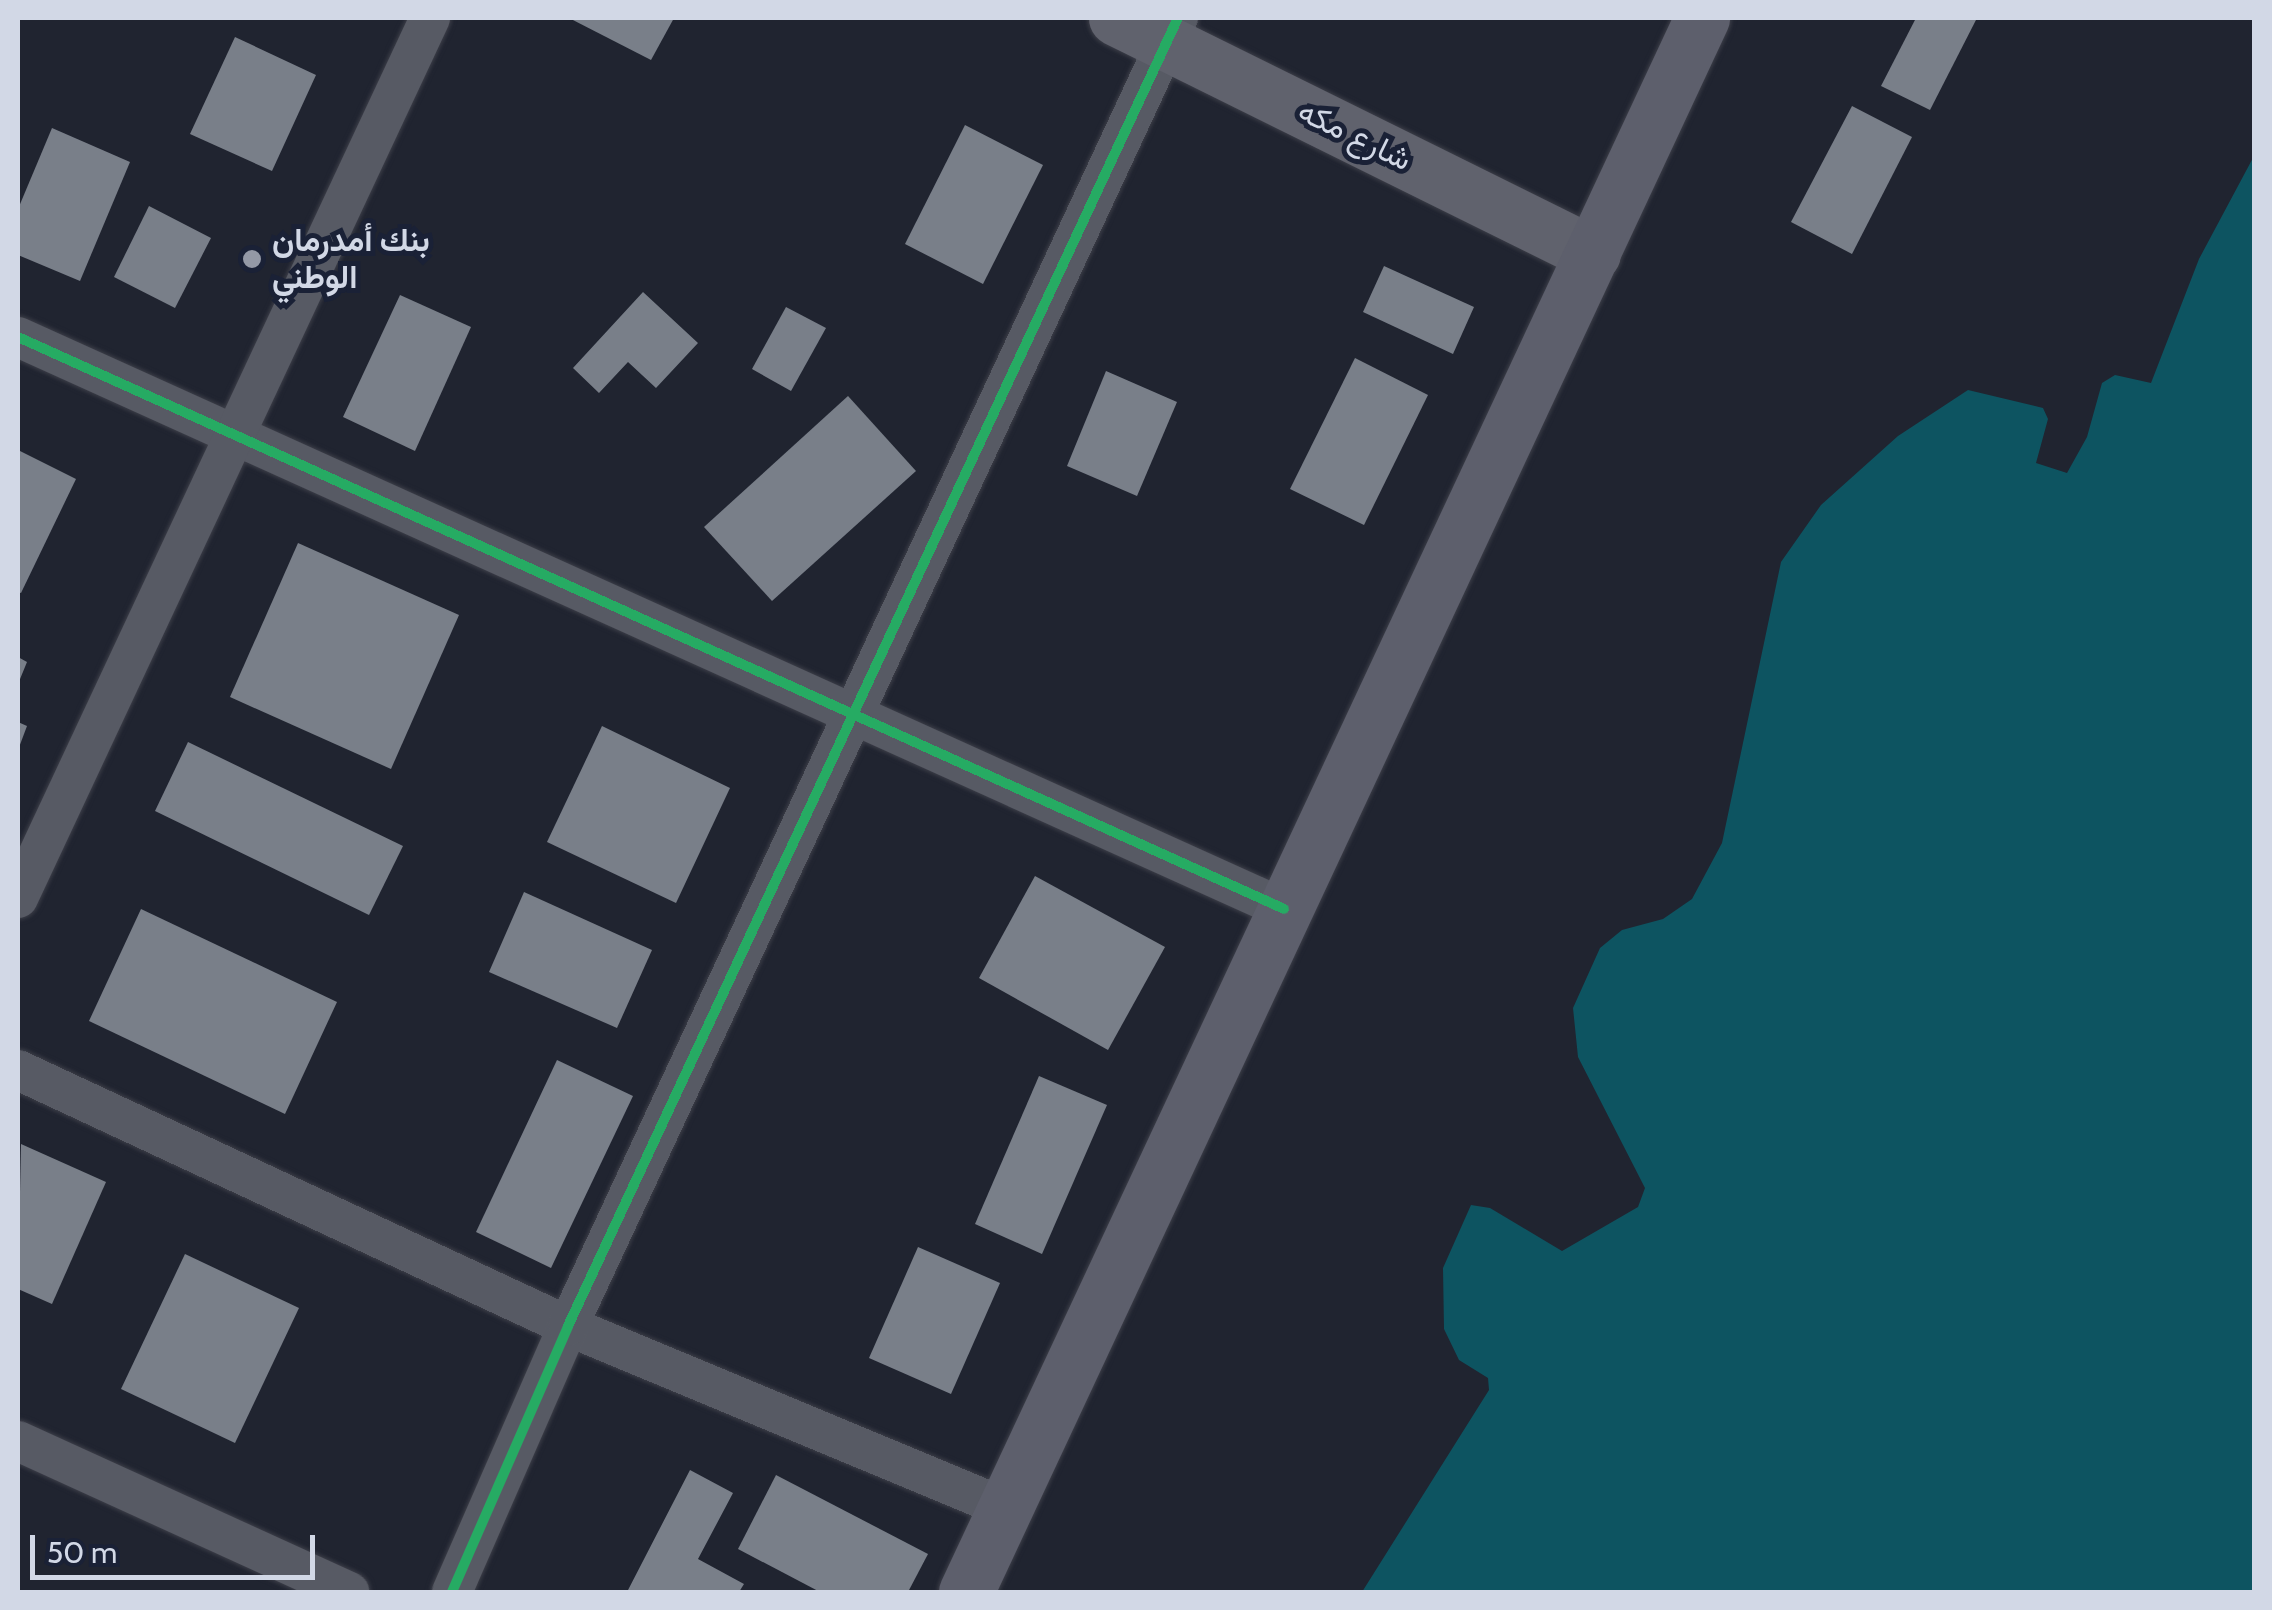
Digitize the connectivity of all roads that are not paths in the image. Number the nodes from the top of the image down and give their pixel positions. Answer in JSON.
{"nodes":[{"id":1,"x":430,"y":18,"type":"edge"},
{"id":2,"x":1116,"y":18,"type":"edge"},
{"id":3,"x":1702,"y":18,"type":"edge"},
{"id":4,"x":1172,"y":29,"type":"edge"},
{"id":5,"x":1593,"y":254,"type":"junction"},
{"id":6,"x":18,"y":337,"type":"edge"},
{"id":7,"x":236,"y":438,"type":"junction"},
{"id":8,"x":850,"y":718,"type":"junction"},
{"id":9,"x":18,"y":898,"type":"edge"},
{"id":10,"x":1284,"y":909,"type":"junction"},
{"id":11,"x":18,"y":1070,"type":"edge"},
{"id":12,"x":568,"y":1326,"type":"junction"},
{"id":13,"x":18,"y":1441,"type":"edge"},
{"id":14,"x":1005,"y":1508,"type":"junction"},
{"id":15,"x":350,"y":1592,"type":"edge"},
{"id":16,"x":452,"y":1592,"type":"edge"},
{"id":17,"x":966,"y":1592,"type":"edge"}],
"edges":[{"from":1,"to":7,"type":"street"},
{"from":2,"to":4,"type":"main road","name":"شارع مكه"},
{"from":3,"to":5,"type":"main road"},
{"from":4,"to":5,"type":"main road","name":"شارع مكه"},
{"from":4,"to":8,"type":"street"},
{"from":5,"to":10,"type":"main road"},
{"from":6,"to":7,"type":"street"},
{"from":7,"to":8,"type":"street"},
{"from":7,"to":9,"type":"street"},
{"from":8,"to":10,"type":"street"},
{"from":8,"to":12,"type":"street"},
{"from":10,"to":14,"type":"main road"},
{"from":11,"to":12,"type":"street"},
{"from":12,"to":14,"type":"street"},
{"from":12,"to":16,"type":"street"},
{"from":13,"to":15,"type":"street"},
{"from":14,"to":17,"type":"main road"}]}
